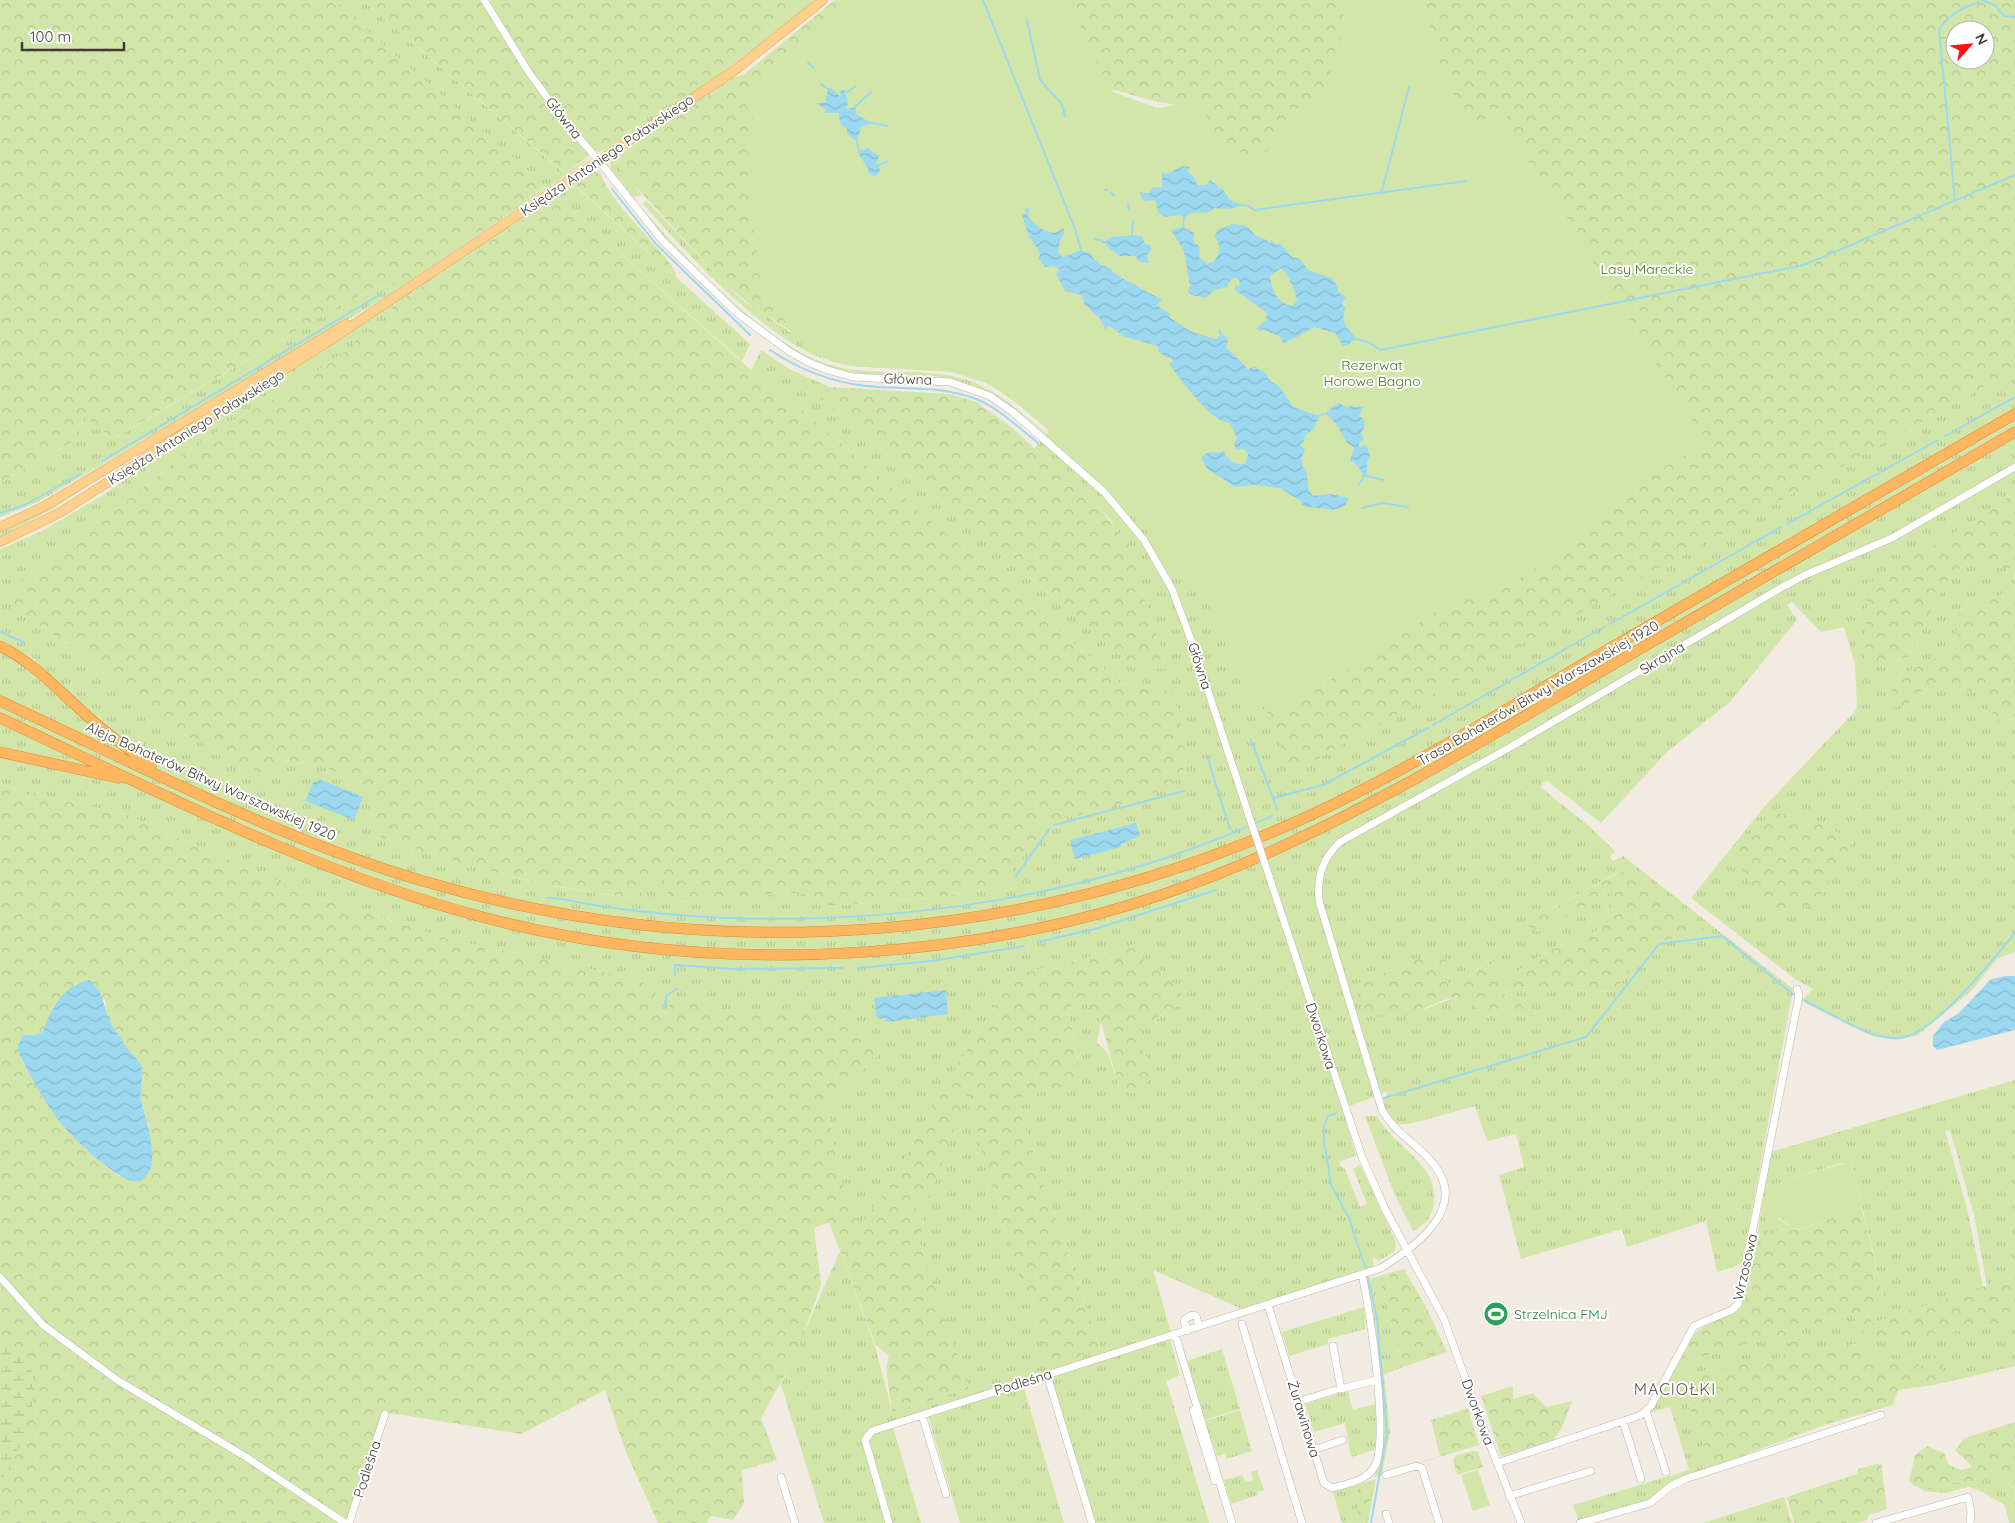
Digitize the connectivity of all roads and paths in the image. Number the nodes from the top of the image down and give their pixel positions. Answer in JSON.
{"nodes":[{"id":1,"x":484,"y":0,"type":"edge"},
{"id":2,"x":823,"y":0,"type":"edge"},
{"id":3,"x":599,"y":161,"type":"junction"},
{"id":4,"x":385,"y":302,"type":"junction"},
{"id":5,"x":2015,"y":414,"type":"edge"},
{"id":6,"x":2015,"y":432,"type":"edge"},
{"id":7,"x":2015,"y":467,"type":"edge"},
{"id":8,"x":0,"y":527,"type":"edge"},
{"id":9,"x":0,"y":542,"type":"edge"},
{"id":10,"x":0,"y":646,"type":"edge"},
{"id":11,"x":0,"y":701,"type":"edge"},
{"id":12,"x":0,"y":718,"type":"edge"},
{"id":13,"x":0,"y":752,"type":"edge"},
{"id":14,"x":168,"y":779,"type":"junction"},
{"id":15,"x":138,"y":782,"type":"junction"},
{"id":16,"x":1249,"y":816,"type":"joint"},
{"id":17,"x":1125,"y":884,"type":"joint"},
{"id":18,"x":1797,"y":989,"type":"dead end"},
{"id":19,"x":1407,"y":1249,"type":"junction"},
{"id":20,"x":1362,"y":1275,"type":"junction"},
{"id":21,"x":0,"y":1277,"type":"edge"},
{"id":22,"x":1268,"y":1305,"type":"junction"},
{"id":23,"x":1242,"y":1324,"type":"dead end"},
{"id":24,"x":1199,"y":1326,"type":"junction"},
{"id":25,"x":1187,"y":1330,"type":"junction"},
{"id":26,"x":1173,"y":1335,"type":"junction"},
{"id":27,"x":1333,"y":1346,"type":"dead end"},
{"id":28,"x":1047,"y":1375,"type":"junction"},
{"id":29,"x":1376,"y":1380,"type":"junction"},
{"id":30,"x":1335,"y":1390,"type":"dead end"},
{"id":31,"x":1298,"y":1402,"type":"junction"},
{"id":32,"x":1646,"y":1410,"type":"junction"},
{"id":33,"x":385,"y":1414,"type":"dead end"},
{"id":34,"x":922,"y":1415,"type":"junction"},
{"id":35,"x":1881,"y":1415,"type":"dead end"},
{"id":36,"x":1623,"y":1421,"type":"junction"},
{"id":37,"x":1343,"y":1440,"type":"dead end"},
{"id":38,"x":1313,"y":1450,"type":"junction"},
{"id":39,"x":1497,"y":1463,"type":"junction"},
{"id":40,"x":1591,"y":1471,"type":"dead end"},
{"id":41,"x":1666,"y":1472,"type":"dead end"},
{"id":42,"x":1386,"y":1475,"type":"dead end"},
{"id":43,"x":781,"y":1477,"type":"dead end"},
{"id":44,"x":1641,"y":1479,"type":"dead end"},
{"id":45,"x":946,"y":1494,"type":"dead end"},
{"id":46,"x":1509,"y":1496,"type":"junction"},
{"id":47,"x":1386,"y":1514,"type":"dead end"},
{"id":48,"x":345,"y":1523,"type":"edge"},
{"id":49,"x":350,"y":1523,"type":"edge"},
{"id":50,"x":795,"y":1523,"type":"edge"},
{"id":51,"x":889,"y":1523,"type":"edge"},
{"id":52,"x":1092,"y":1523,"type":"edge"},
{"id":53,"x":1227,"y":1523,"type":"edge"},
{"id":54,"x":1232,"y":1523,"type":"edge"},
{"id":55,"x":1302,"y":1523,"type":"edge"},
{"id":56,"x":1388,"y":1523,"type":"edge"},
{"id":57,"x":1439,"y":1523,"type":"edge"},
{"id":58,"x":1521,"y":1523,"type":"edge"},
{"id":59,"x":1580,"y":1523,"type":"edge"},
{"id":60,"x":1876,"y":1523,"type":"edge"},
{"id":61,"x":1970,"y":1523,"type":"edge"}],
"edges":[{"from":1,"to":3,"type":"street","name":"Główna"},
{"from":2,"to":3,"type":"main road","name":"Księdza Antoniego Poławskiego"},
{"from":3,"to":4,"type":"main road","name":"Księdza Antoniego Poławskiego"},
{"from":3,"to":16,"type":"street","name":"Główna"},
{"from":4,"to":8,"type":"main road","name":"Księdza Antoniego Poławskiego"},
{"from":4,"to":9,"type":"main road","name":"Księdza Antoniego Poławskiego"},
{"from":5,"to":17,"type":"highway","name":"Trasa Bohaterów Bitwy Warszawskiej 1920"},
{"from":6,"to":15,"type":"highway","name":"Trasa Bohaterów Bitwy Warszawskiej 1920"},
{"from":7,"to":19,"type":"street","name":"Skrajna"},
{"from":10,"to":14,"type":"highway"},
{"from":11,"to":14,"type":"highway","name":"Aleja Bohaterów Bitwy Warszawskiej 1920"},
{"from":12,"to":15,"type":"highway"},
{"from":13,"to":15,"type":"highway"},
{"from":14,"to":17,"type":"highway","name":"Aleja Bohaterów Bitwy Warszawskiej 1920"},
{"from":16,"to":19,"type":"street","name":"Dworkowa","bridge":true},
{"from":18,"to":32,"type":"street","name":"Wrzosowa"},
{"from":19,"to":20,"type":"street","name":"Podleśna"},
{"from":19,"to":39,"type":"street","name":"Dworkowa"},
{"from":20,"to":22,"type":"street","name":"Podleśna"},
{"from":20,"to":29,"type":"street"},
{"from":21,"to":48,"type":"street"},
{"from":22,"to":24,"type":"street","name":"Podleśna"},
{"from":22,"to":31,"type":"street","name":"Żurawinowa"},
{"from":23,"to":55,"type":"street"},
{"from":24,"to":25,"type":"street","name":"Podleśna"},
{"from":24,"to":25,"type":"street"},
{"from":25,"to":26,"type":"street","name":"Podleśna"},
{"from":26,"to":28,"type":"street","name":"Podleśna"},
{"from":26,"to":53,"type":"street"},
{"from":26,"to":54,"type":"street"},
{"from":27,"to":29,"type":"street"},
{"from":28,"to":34,"type":"street","name":"Podleśna"},
{"from":28,"to":52,"type":"street"},
{"from":29,"to":38,"type":"street","name":"Żurawinowa"},
{"from":30,"to":31,"type":"street"},
{"from":31,"to":38,"type":"street","name":"Żurawinowa"},
{"from":32,"to":36,"type":"street","name":"Wrzosowa"},
{"from":32,"to":41,"type":"street"},
{"from":33,"to":49,"type":"street","name":"Podleśna"},
{"from":34,"to":45,"type":"street"},
{"from":34,"to":51,"type":"street","name":"Podleśna"},
{"from":35,"to":59,"type":"street"},
{"from":36,"to":39,"type":"street","name":"Wrzosowa"},
{"from":36,"to":44,"type":"street"},
{"from":37,"to":38,"type":"street"},
{"from":39,"to":46,"type":"street","name":"Dworkowa"},
{"from":40,"to":46,"type":"street"},
{"from":42,"to":57,"type":"street"},
{"from":43,"to":50,"type":"street"},
{"from":46,"to":58,"type":"street","name":"Dworkowa"},
{"from":47,"to":56,"type":"street"},
{"from":60,"to":61,"type":"street"}]}
